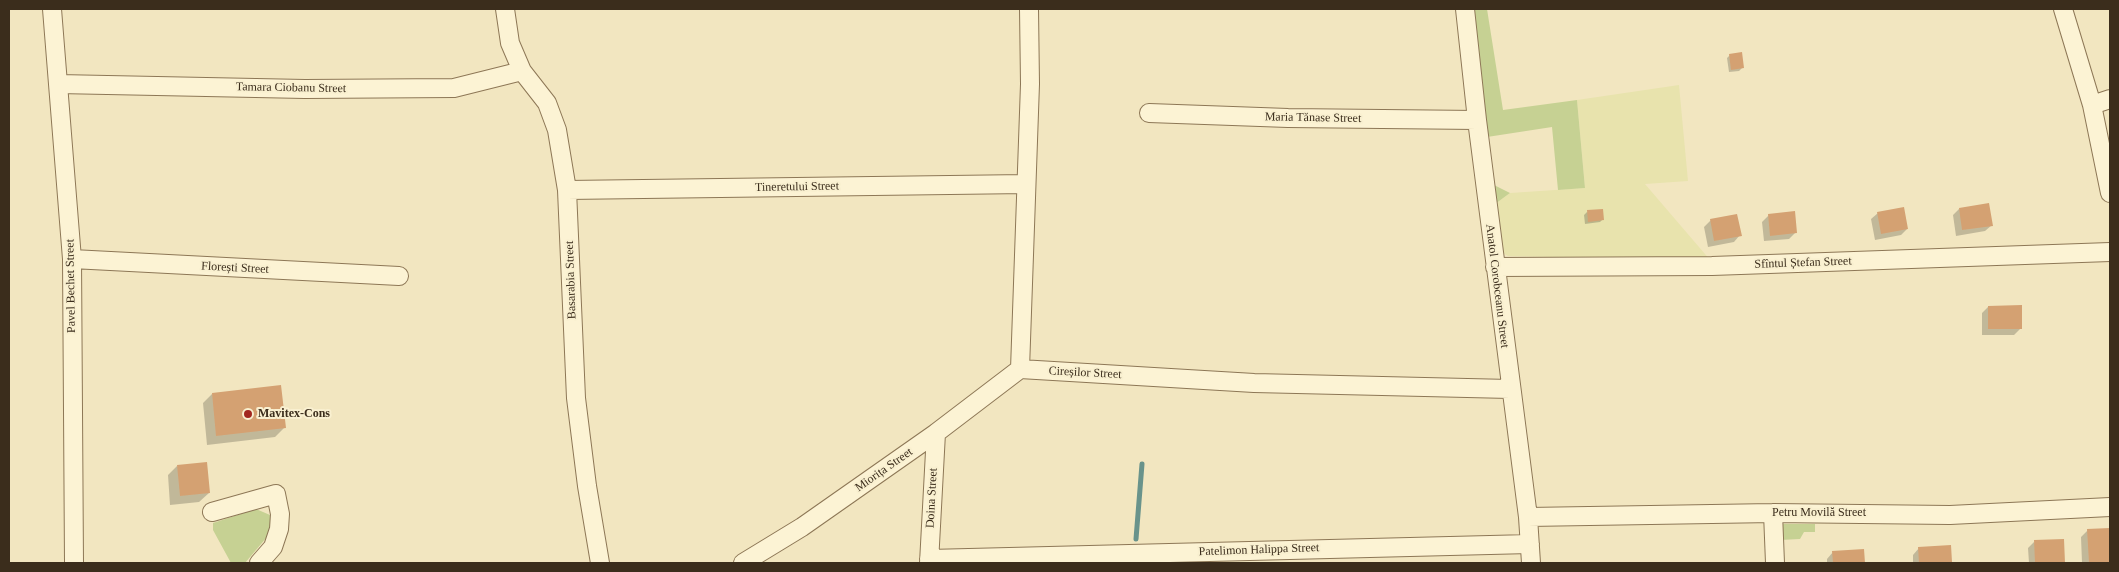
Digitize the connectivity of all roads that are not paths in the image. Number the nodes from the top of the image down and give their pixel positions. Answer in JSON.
{"nodes":[{"id":1,"x":52,"y":9,"type":"edge"},
{"id":2,"x":505,"y":9,"type":"edge"},
{"id":3,"x":1029,"y":9,"type":"edge"},
{"id":4,"x":1465,"y":9,"type":"edge"},
{"id":5,"x":2063,"y":9,"type":"edge"},
{"id":6,"x":522,"y":71,"type":"junction"},
{"id":7,"x":58,"y":84,"type":"junction"},
{"id":8,"x":2110,"y":98,"type":"edge"},
{"id":9,"x":2092,"y":105,"type":"junction"},
{"id":10,"x":1149,"y":113,"type":"dead end"},
{"id":11,"x":1477,"y":120,"type":"junction"},
{"id":12,"x":1026,"y":184,"type":"junction"},
{"id":13,"x":567,"y":190,"type":"junction"},
{"id":14,"x":2110,"y":194,"type":"edge"},
{"id":15,"x":2110,"y":252,"type":"edge"},
{"id":16,"x":72,"y":260,"type":"junction"},
{"id":17,"x":1495,"y":268,"type":"junction"},
{"id":18,"x":398,"y":276,"type":"dead end"},
{"id":19,"x":1020,"y":369,"type":"junction"},
{"id":20,"x":1510,"y":389,"type":"junction"},
{"id":21,"x":936,"y":433,"type":"junction"},
{"id":22,"x":2110,"y":507,"type":"edge"},
{"id":23,"x":212,"y":512,"type":"dead end"},
{"id":24,"x":1773,"y":513,"type":"junction"},
{"id":25,"x":1528,"y":517,"type":"junction"},
{"id":26,"x":1530,"y":544,"type":"junction"},
{"id":27,"x":1386,"y":555,"type":"edge"},
{"id":28,"x":929,"y":561,"type":"edge"},
{"id":29,"x":74,"y":563,"type":"edge"},
{"id":30,"x":259,"y":563,"type":"edge"},
{"id":31,"x":600,"y":563,"type":"edge"},
{"id":32,"x":743,"y":563,"type":"edge"},
{"id":33,"x":1531,"y":563,"type":"edge"},
{"id":34,"x":1775,"y":563,"type":"edge"}],
"edges":[{"from":1,"to":7,"type":"street","name":"Pavel Bechet Street"},
{"from":2,"to":6,"type":"street","name":"Basarabia Street"},
{"from":3,"to":12,"type":"street"},
{"from":4,"to":11,"type":"street","name":"Anatol Corobceanu Street"},
{"from":5,"to":9,"type":"street"},
{"from":6,"to":7,"type":"street","name":"Tamara Ciobanu Street"},
{"from":6,"to":13,"type":"street","name":"Basarabia Street"},
{"from":7,"to":16,"type":"street","name":"Pavel Bechet Street"},
{"from":8,"to":9,"type":"street"},
{"from":9,"to":14,"type":"street"},
{"from":10,"to":11,"type":"street","name":"Maria Tănase Street"},
{"from":11,"to":17,"type":"street","name":"Anatol Corobceanu Street"},
{"from":12,"to":13,"type":"street","name":"Tineretului Street"},
{"from":12,"to":19,"type":"street"},
{"from":13,"to":31,"type":"street","name":"Basarabia Street"},
{"from":15,"to":17,"type":"street","name":"Sfîntul Ștefan Street"},
{"from":16,"to":18,"type":"street","name":"Florești Street"},
{"from":16,"to":29,"type":"street","name":"Pavel Bechet Street"},
{"from":17,"to":20,"type":"street","name":"Anatol Corobceanu Street"},
{"from":19,"to":20,"type":"street","name":"Cireșilor Street"},
{"from":19,"to":21,"type":"street","name":"Miorița Street"},
{"from":20,"to":25,"type":"street","name":"Anatol Corobceanu Street"},
{"from":21,"to":28,"type":"street","name":"Doina Street"},
{"from":21,"to":32,"type":"street","name":"Miorița Street"},
{"from":22,"to":24,"type":"street","name":"Petru Movilă Street"},
{"from":23,"to":30,"type":"street"},
{"from":24,"to":25,"type":"street","name":"Petru Movilă Street"},
{"from":24,"to":34,"type":"street"},
{"from":25,"to":26,"type":"street","name":"Anatol Corobceanu Street"},
{"from":26,"to":27,"type":"street","name":"Patelimon Halippa Street"},
{"from":26,"to":33,"type":"street","name":"Anatol Corobceanu Street"},
{"from":27,"to":28,"type":"street","name":"Patelimon Halippa Street"}]}
